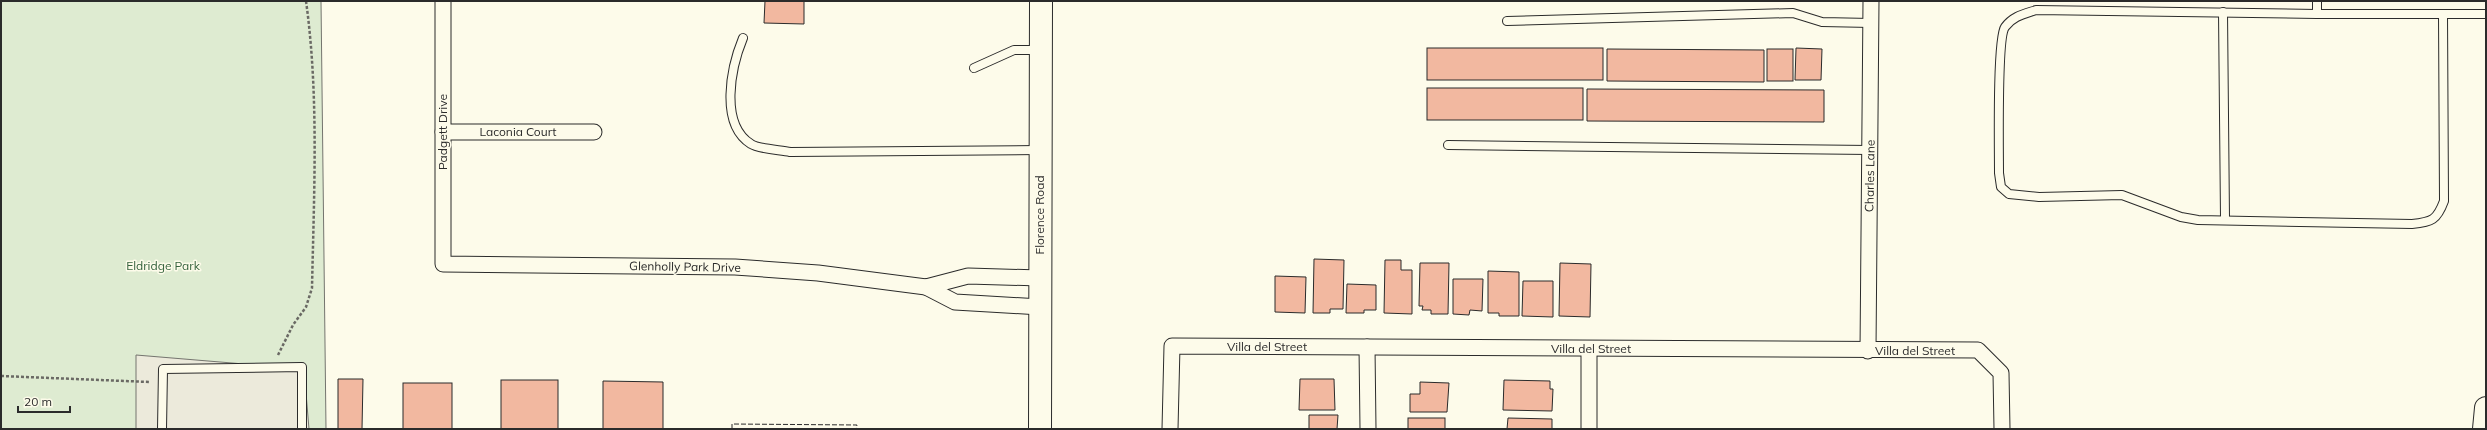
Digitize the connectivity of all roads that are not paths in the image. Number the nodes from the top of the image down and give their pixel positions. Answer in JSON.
{"nodes":[{"id":1,"x":443,"y":1,"type":"edge"},
{"id":2,"x":1041,"y":1,"type":"edge"},
{"id":3,"x":1871,"y":1,"type":"edge"},
{"id":4,"x":2317,"y":1,"type":"edge"},
{"id":5,"x":2223,"y":12,"type":"junction"},
{"id":6,"x":2317,"y":14,"type":"junction"},
{"id":7,"x":2486,"y":14,"type":"edge"},
{"id":8,"x":2443,"y":15,"type":"junction"},
{"id":9,"x":1507,"y":21,"type":"dead end"},
{"id":10,"x":1871,"y":22,"type":"junction"},
{"id":11,"x":743,"y":38,"type":"dead end"},
{"id":12,"x":1040,"y":50,"type":"junction"},
{"id":13,"x":974,"y":68,"type":"dead end"},
{"id":14,"x":443,"y":132,"type":"junction"},
{"id":15,"x":594,"y":132,"type":"dead end"},
{"id":16,"x":1448,"y":145,"type":"dead end"},
{"id":17,"x":1040,"y":150,"type":"junction"},
{"id":18,"x":1870,"y":150,"type":"junction"},
{"id":19,"x":2225,"y":219,"type":"junction"},
{"id":20,"x":443,"y":264,"type":"joint"},
{"id":21,"x":1040,"y":278,"type":"junction"},
{"id":22,"x":926,"y":287,"type":"junction"},
{"id":23,"x":1040,"y":307,"type":"junction"},
{"id":24,"x":1367,"y":347,"type":"junction"},
{"id":25,"x":1589,"y":349,"type":"junction"},
{"id":26,"x":1868,"y":351,"type":"junction"},
{"id":27,"x":2486,"y":408,"type":"edge"},
{"id":28,"x":162,"y":429,"type":"edge"},
{"id":29,"x":302,"y":429,"type":"edge"},
{"id":30,"x":1040,"y":429,"type":"edge"},
{"id":31,"x":1170,"y":429,"type":"edge"},
{"id":32,"x":1368,"y":429,"type":"edge"},
{"id":33,"x":1589,"y":429,"type":"edge"},
{"id":34,"x":2002,"y":429,"type":"edge"},
{"id":35,"x":2484,"y":429,"type":"edge"}],
"edges":[{"from":1,"to":14,"type":"street","name":"Padgett Drive"},
{"from":2,"to":12,"type":"street","name":"Florence Road"},
{"from":3,"to":10,"type":"street","name":"Charles Lane"},
{"from":4,"to":6,"type":"lane"},
{"from":5,"to":6,"type":"lane"},
{"from":5,"to":19,"type":"lane"},
{"from":5,"to":19,"type":"lane"},
{"from":6,"to":8,"type":"lane"},
{"from":7,"to":8,"type":"lane"},
{"from":8,"to":19,"type":"lane"},
{"from":9,"to":10,"type":"lane"},
{"from":10,"to":18,"type":"street","name":"Charles Lane"},
{"from":11,"to":17,"type":"lane"},
{"from":12,"to":13,"type":"lane"},
{"from":12,"to":17,"type":"street","name":"Florence Road"},
{"from":14,"to":15,"type":"street","name":"Laconia Court"},
{"from":14,"to":20,"type":"street","name":"Padgett Drive"},
{"from":16,"to":18,"type":"lane"},
{"from":17,"to":21,"type":"street","name":"Florence Road"},
{"from":18,"to":26,"type":"street","name":"Charles Lane"},
{"from":20,"to":22,"type":"street","name":"Glenholly Park Drive"},
{"from":21,"to":22,"type":"street","name":"Glenholly Park Drive"},
{"from":21,"to":23,"type":"street","name":"Florence Road"},
{"from":22,"to":23,"type":"street","name":"Glenholly Park Drive"},
{"from":23,"to":30,"type":"street","name":"Florence Road"},
{"from":24,"to":25,"type":"street","name":"Villa del Street"},
{"from":24,"to":31,"type":"street","name":"Villa del Street"},
{"from":24,"to":32,"type":"street"},
{"from":25,"to":26,"type":"street","name":"Villa del Street"},
{"from":25,"to":33,"type":"street"},
{"from":26,"to":34,"type":"street","name":"Villa del Street"},
{"from":27,"to":35,"type":"street"},
{"from":28,"to":29,"type":"lane"}]}
